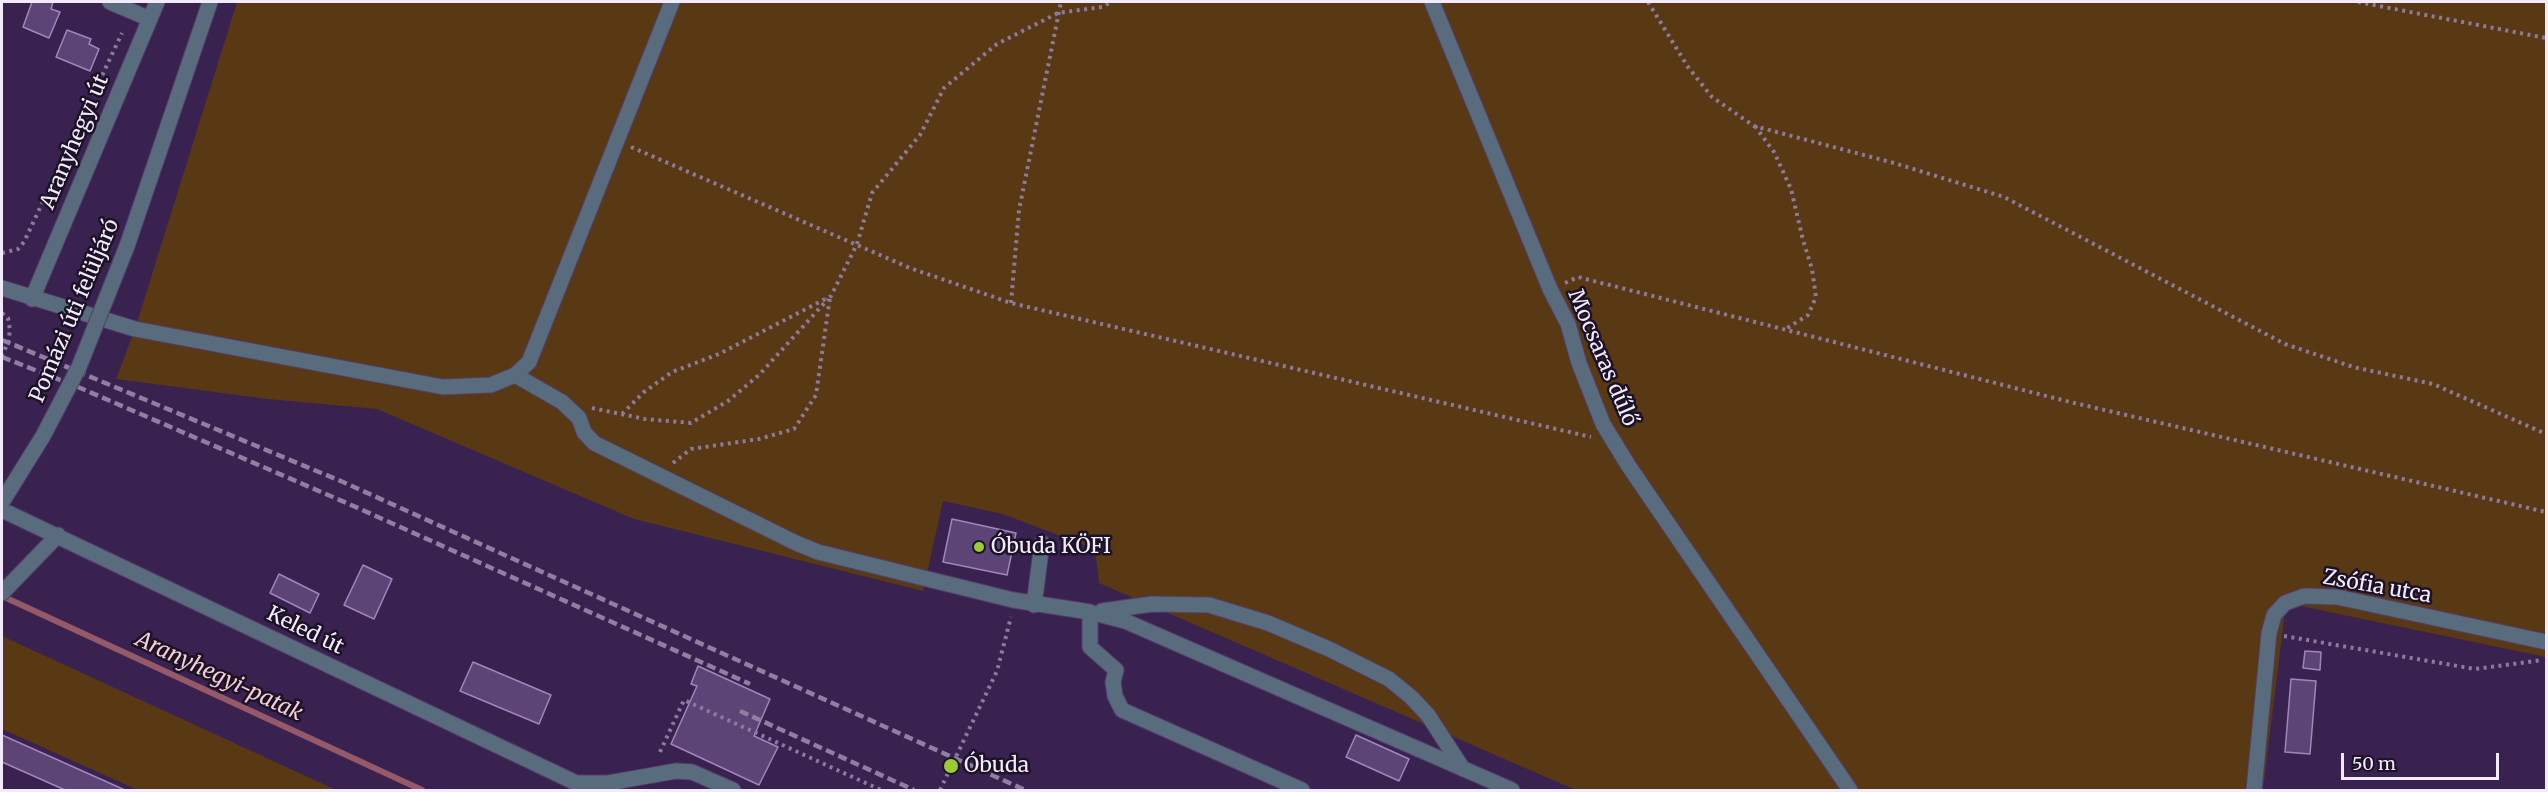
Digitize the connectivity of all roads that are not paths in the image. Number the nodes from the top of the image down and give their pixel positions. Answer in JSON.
{"nodes":[{"id":1,"x":110,"y":2,"type":"edge"},
{"id":2,"x":157,"y":2,"type":"edge"},
{"id":3,"x":210,"y":2,"type":"edge"},
{"id":4,"x":672,"y":2,"type":"edge"},
{"id":5,"x":1432,"y":2,"type":"edge"},
{"id":6,"x":150,"y":19,"type":"junction"},
{"id":7,"x":2,"y":288,"type":"edge"},
{"id":8,"x":32,"y":299,"type":"junction"},
{"id":9,"x":515,"y":375,"type":"junction"},
{"id":10,"x":2,"y":502,"type":"edge"},
{"id":11,"x":2,"y":510,"type":"edge"},
{"id":12,"x":58,"y":535,"type":"junction"},
{"id":13,"x":1042,"y":543,"type":"dead end"},
{"id":14,"x":2,"y":593,"type":"edge"},
{"id":15,"x":1034,"y":605,"type":"junction"},
{"id":16,"x":1090,"y":612,"type":"junction"},
{"id":17,"x":2547,"y":642,"type":"edge"},
{"id":18,"x":1463,"y":769,"type":"junction"},
{"id":19,"x":572,"y":783,"type":"junction"},
{"id":20,"x":591,"y":790,"type":"edge"},
{"id":21,"x":733,"y":790,"type":"edge"},
{"id":22,"x":1302,"y":790,"type":"edge"},
{"id":23,"x":1512,"y":790,"type":"edge"},
{"id":24,"x":1850,"y":790,"type":"edge"},
{"id":25,"x":2254,"y":790,"type":"edge"}],
"edges":[{"from":1,"to":6,"type":"street"},
{"from":2,"to":6,"type":"street","name":"Aranyhegyi út"},
{"from":3,"to":10,"type":"street","name":"Pomázi úti felüljáró","bridge":true},
{"from":4,"to":9,"type":"street"},
{"from":5,"to":24,"type":"street","name":"Mocsaras dűlő"},
{"from":6,"to":8,"type":"street","name":"Aranyhegyi út"},
{"from":7,"to":8,"type":"street"},
{"from":8,"to":9,"type":"street"},
{"from":9,"to":15,"type":"street"},
{"from":11,"to":12,"type":"street","name":"Keled út"},
{"from":12,"to":14,"type":"street"},
{"from":12,"to":19,"type":"street","name":"Keled út"},
{"from":13,"to":15,"type":"street"},
{"from":15,"to":16,"type":"street"},
{"from":16,"to":18,"type":"street"},
{"from":16,"to":18,"type":"street"},
{"from":16,"to":22,"type":"street"},
{"from":17,"to":25,"type":"street","name":"Zsófia utca"},
{"from":18,"to":23,"type":"street"},
{"from":19,"to":20,"type":"street","name":"Keled út"},
{"from":19,"to":21,"type":"street"}]}
